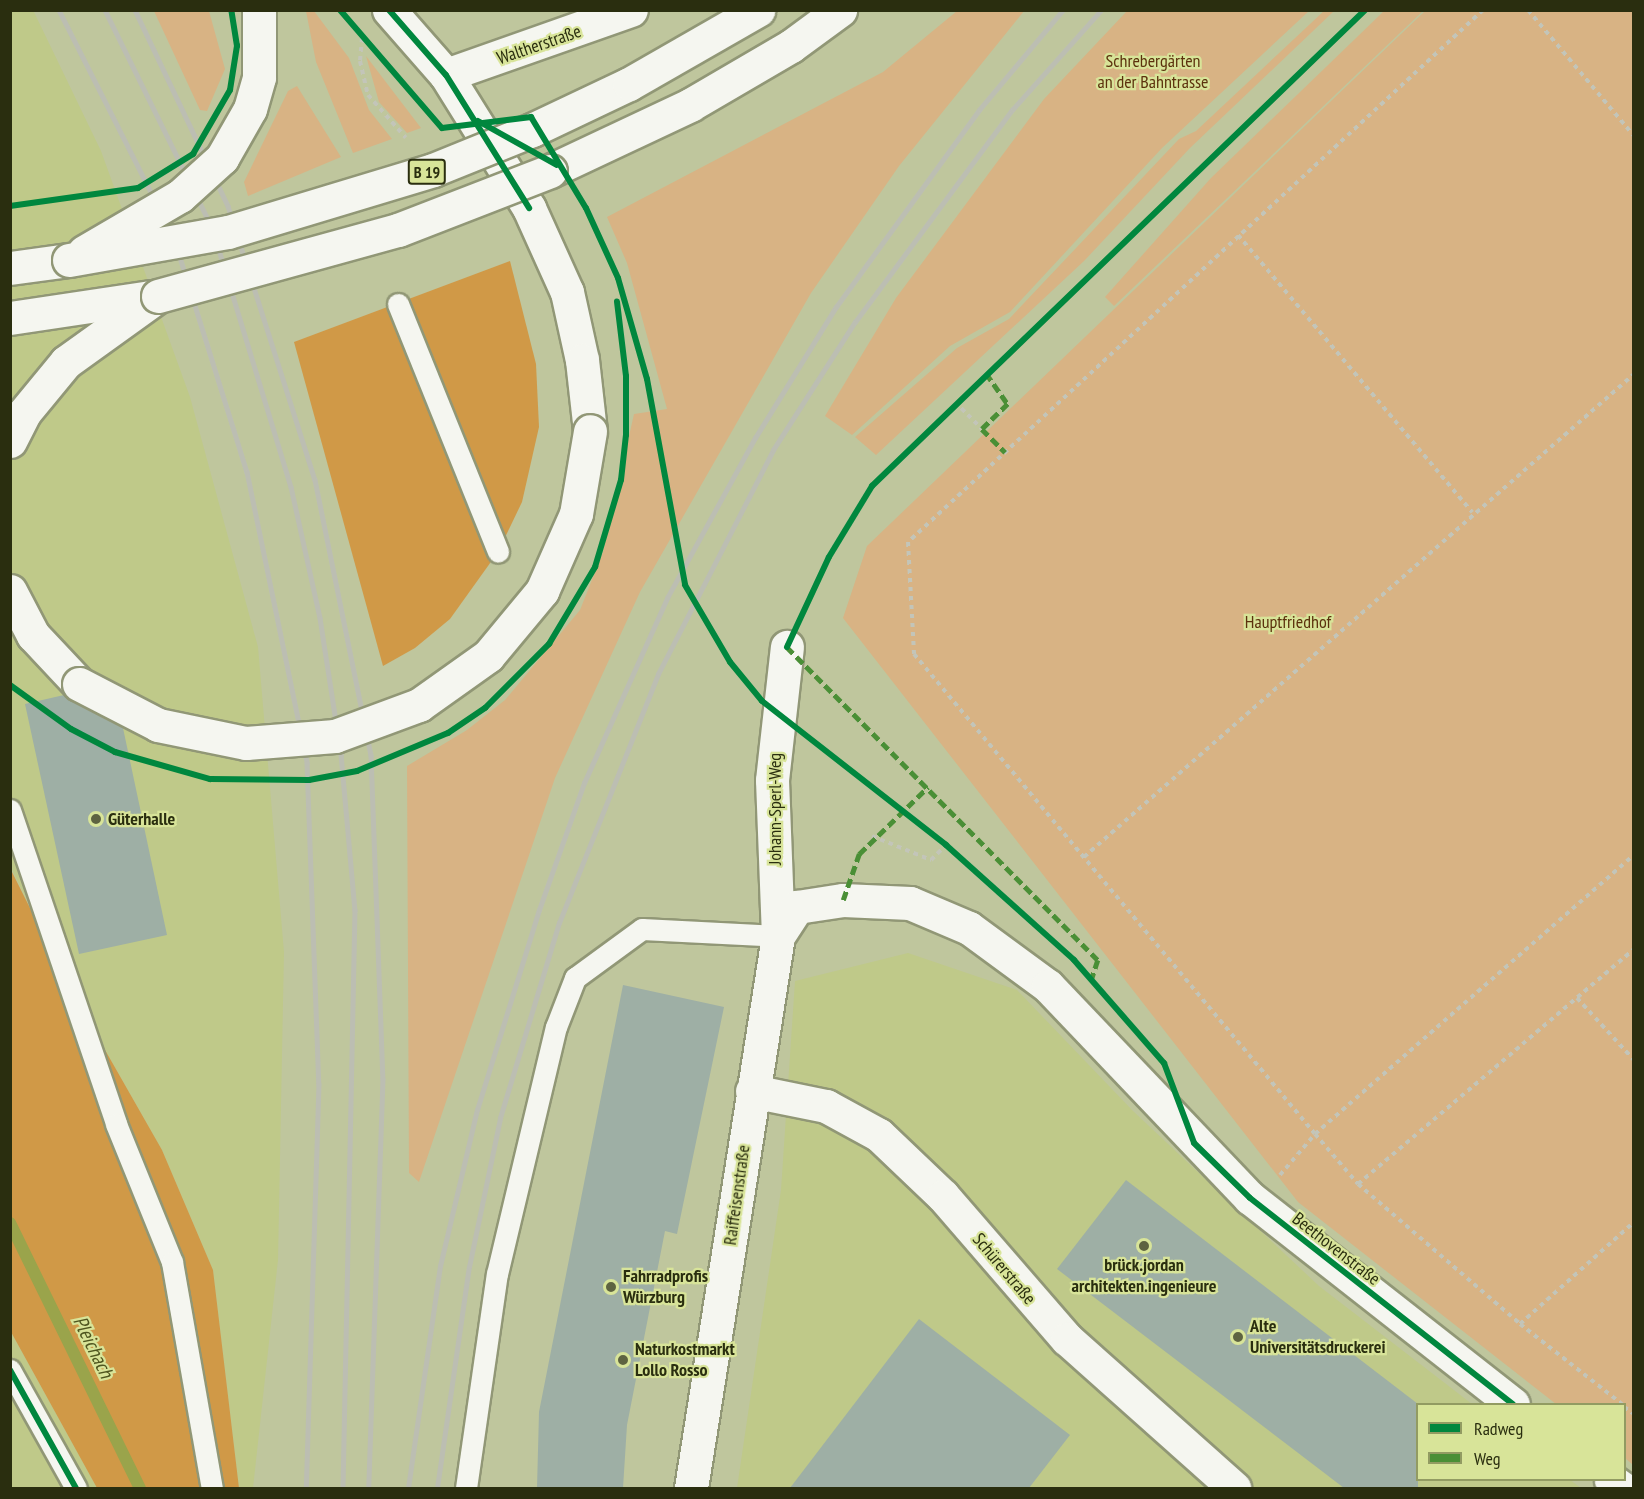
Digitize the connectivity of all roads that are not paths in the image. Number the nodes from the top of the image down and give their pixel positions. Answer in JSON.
{"nodes":[{"id":1,"x":259,"y":10,"type":"edge"},
{"id":2,"x":389,"y":10,"type":"edge"},
{"id":3,"x":631,"y":10,"type":"edge"},
{"id":4,"x":758,"y":10,"type":"edge"},
{"id":5,"x":838,"y":11,"type":"edge"},
{"id":6,"x":446,"y":75,"type":"junction"},
{"id":7,"x":69,"y":260,"type":"junction"},
{"id":8,"x":10,"y":268,"type":"edge"},
{"id":9,"x":158,"y":296,"type":"junction"},
{"id":10,"x":398,"y":304,"type":"dead end"},
{"id":11,"x":10,"y":318,"type":"edge"},
{"id":12,"x":10,"y":441,"type":"edge"},
{"id":13,"x":498,"y":552,"type":"dead end"},
{"id":14,"x":10,"y":591,"type":"edge"},
{"id":15,"x":10,"y":634,"type":"edge"},
{"id":16,"x":787,"y":647,"type":"dead end"},
{"id":17,"x":79,"y":684,"type":"junction"},
{"id":18,"x":10,"y":810,"type":"edge"},
{"id":19,"x":797,"y":908,"type":"joint"},
{"id":20,"x":777,"y":936,"type":"junction"},
{"id":21,"x":752,"y":1091,"type":"junction"},
{"id":22,"x":10,"y":1371,"type":"edge"},
{"id":23,"x":1512,"y":1403,"type":"edge"},
{"id":24,"x":76,"y":1488,"type":"edge"},
{"id":25,"x":212,"y":1488,"type":"edge"},
{"id":26,"x":465,"y":1488,"type":"edge"},
{"id":27,"x":691,"y":1488,"type":"edge"},
{"id":28,"x":1234,"y":1488,"type":"edge"}],
"edges":[{"from":1,"to":7,"type":"main road","number":"B 19","bridge":true},
{"from":2,"to":6,"type":"main road"},
{"from":3,"to":6,"type":"main road","name":"Waltherstraße"},
{"from":4,"to":7,"type":"main road","number":"B 19","bridge":true},
{"from":5,"to":9,"type":"main road","number":"B 19","bridge":true},
{"from":6,"to":17,"type":"main road","bridge":true},
{"from":7,"to":8,"type":"main road","number":"B 19"},
{"from":9,"to":11,"type":"main road","number":"B 19"},
{"from":9,"to":12,"type":"main road"},
{"from":10,"to":13,"type":"lane"},
{"from":14,"to":17,"type":"main road"},
{"from":15,"to":17,"type":"main road"},
{"from":16,"to":20,"type":"main road","name":"Johann-Sperl-Weg"},
{"from":18,"to":25,"type":"lane"},
{"from":19,"to":20,"type":"main road","name":"Raiffeisenstraße"},
{"from":19,"to":23,"type":"main road","name":"Beethovenstraße"},
{"from":20,"to":21,"type":"main road","name":"Raiffeisenstraße"},
{"from":20,"to":26,"type":"lane"},
{"from":21,"to":27,"type":"main road","name":"Raiffeisenstraße"},
{"from":21,"to":28,"type":"main road","name":"Schürerstraße"},
{"from":22,"to":24,"type":"lane"}]}
